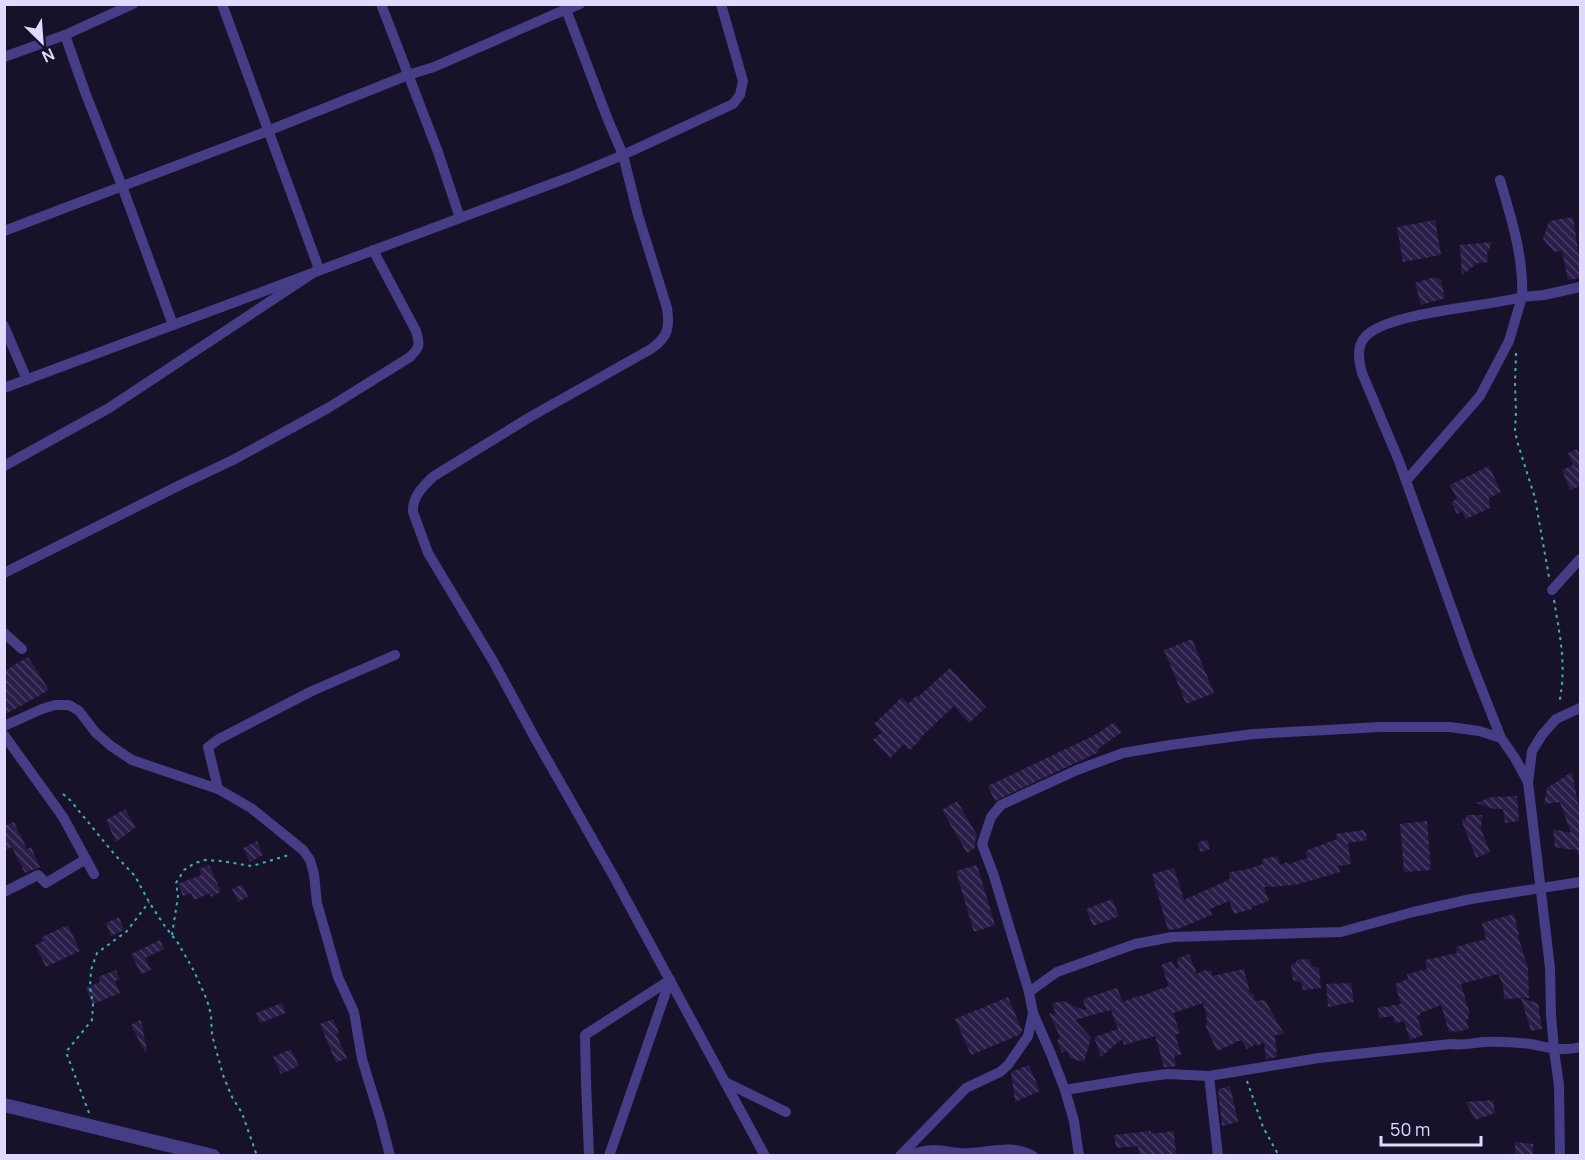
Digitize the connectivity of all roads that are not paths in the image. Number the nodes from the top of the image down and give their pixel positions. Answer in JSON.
{"nodes":[{"id":1,"x":133,"y":4,"type":"edge"},
{"id":2,"x":222,"y":4,"type":"edge"},
{"id":3,"x":381,"y":4,"type":"edge"},
{"id":4,"x":580,"y":4,"type":"edge"},
{"id":5,"x":721,"y":4,"type":"edge"},
{"id":6,"x":566,"y":7,"type":"edge"},
{"id":7,"x":65,"y":35,"type":"junction"},
{"id":8,"x":4,"y":57,"type":"edge"},
{"id":9,"x":408,"y":75,"type":"junction"},
{"id":10,"x":268,"y":130,"type":"junction"},
{"id":11,"x":623,"y":155,"type":"junction"},
{"id":12,"x":1500,"y":180,"type":"dead end"},
{"id":13,"x":122,"y":186,"type":"junction"},
{"id":14,"x":460,"y":218,"type":"junction"},
{"id":15,"x":4,"y":231,"type":"edge"},
{"id":16,"x":373,"y":250,"type":"junction"},
{"id":17,"x":319,"y":269,"type":"junction"},
{"id":18,"x":1581,"y":287,"type":"edge"},
{"id":19,"x":1522,"y":297,"type":"junction"},
{"id":20,"x":173,"y":325,"type":"junction"},
{"id":21,"x":4,"y":326,"type":"edge"},
{"id":22,"x":27,"y":380,"type":"junction"},
{"id":23,"x":4,"y":388,"type":"edge"},
{"id":24,"x":4,"y":466,"type":"edge"},
{"id":25,"x":1406,"y":481,"type":"junction"},
{"id":26,"x":1581,"y":559,"type":"edge"},
{"id":27,"x":4,"y":573,"type":"edge"},
{"id":28,"x":1552,"y":590,"type":"road end"},
{"id":29,"x":4,"y":633,"type":"edge"},
{"id":30,"x":22,"y":650,"type":"dead end"},
{"id":31,"x":395,"y":656,"type":"dead end"},
{"id":32,"x":1581,"y":708,"type":"edge"},
{"id":33,"x":4,"y":726,"type":"edge"},
{"id":34,"x":4,"y":735,"type":"edge"},
{"id":35,"x":1501,"y":738,"type":"junction"},
{"id":36,"x":1528,"y":782,"type":"junction"},
{"id":37,"x":218,"y":789,"type":"junction"},
{"id":38,"x":86,"y":858,"type":"junction"},
{"id":39,"x":94,"y":874,"type":"dead end"},
{"id":40,"x":1581,"y":882,"type":"edge"},
{"id":41,"x":1541,"y":887,"type":"junction"},
{"id":42,"x":4,"y":892,"type":"edge"},
{"id":43,"x":670,"y":980,"type":"junction"},
{"id":44,"x":1029,"y":992,"type":"junction"},
{"id":45,"x":1033,"y":1013,"type":"junction"},
{"id":46,"x":1581,"y":1047,"type":"edge"},
{"id":47,"x":1554,"y":1050,"type":"junction"},
{"id":48,"x":1209,"y":1076,"type":"junction"},
{"id":49,"x":725,"y":1082,"type":"junction"},
{"id":50,"x":1065,"y":1090,"type":"junction"},
{"id":51,"x":4,"y":1105,"type":"edge"},
{"id":52,"x":786,"y":1112,"type":"dead end"},
{"id":53,"x":213,"y":1155,"type":"edge"},
{"id":54,"x":390,"y":1155,"type":"edge"},
{"id":55,"x":589,"y":1155,"type":"edge"},
{"id":56,"x":609,"y":1155,"type":"edge"},
{"id":57,"x":765,"y":1155,"type":"edge"},
{"id":58,"x":900,"y":1155,"type":"edge"},
{"id":59,"x":909,"y":1155,"type":"edge"},
{"id":60,"x":1033,"y":1155,"type":"edge"},
{"id":61,"x":1079,"y":1155,"type":"edge"},
{"id":62,"x":1218,"y":1155,"type":"edge"},
{"id":63,"x":1560,"y":1155,"type":"edge"}],
"edges":[{"from":1,"to":7,"type":"street"},
{"from":2,"to":10,"type":"street"},
{"from":3,"to":9,"type":"street"},
{"from":4,"to":6,"type":"street"},
{"from":5,"to":11,"type":"street"},
{"from":6,"to":9,"type":"street"},
{"from":6,"to":11,"type":"street"},
{"from":7,"to":8,"type":"street"},
{"from":7,"to":13,"type":"street"},
{"from":9,"to":10,"type":"street"},
{"from":9,"to":14,"type":"street"},
{"from":10,"to":13,"type":"street"},
{"from":10,"to":17,"type":"street"},
{"from":11,"to":14,"type":"street"},
{"from":11,"to":43,"type":"street"},
{"from":12,"to":19,"type":"street"},
{"from":13,"to":15,"type":"street"},
{"from":13,"to":20,"type":"street"},
{"from":14,"to":16,"type":"street"},
{"from":16,"to":17,"type":"street"},
{"from":16,"to":27,"type":"street"},
{"from":17,"to":20,"type":"street"},
{"from":17,"to":24,"type":"street"},
{"from":18,"to":19,"type":"street"},
{"from":19,"to":25,"type":"street"},
{"from":19,"to":25,"type":"street"},
{"from":20,"to":22,"type":"street"},
{"from":21,"to":22,"type":"street"},
{"from":22,"to":23,"type":"street"},
{"from":25,"to":35,"type":"street"},
{"from":26,"to":28,"type":"street"},
{"from":29,"to":30,"type":"street"},
{"from":31,"to":37,"type":"street"},
{"from":32,"to":36,"type":"street"},
{"from":33,"to":37,"type":"street"},
{"from":34,"to":38,"type":"street"},
{"from":35,"to":36,"type":"street"},
{"from":35,"to":44,"type":"street"},
{"from":36,"to":41,"type":"street"},
{"from":37,"to":54,"type":"street"},
{"from":38,"to":39,"type":"street"},
{"from":38,"to":42,"type":"street"},
{"from":40,"to":41,"type":"street"},
{"from":41,"to":44,"type":"street"},
{"from":41,"to":47,"type":"street"},
{"from":43,"to":49,"type":"street"},
{"from":43,"to":55,"type":"street"},
{"from":43,"to":56,"type":"street"},
{"from":44,"to":45,"type":"street"},
{"from":45,"to":50,"type":"street"},
{"from":45,"to":58,"type":"street"},
{"from":46,"to":47,"type":"street"},
{"from":47,"to":48,"type":"street"},
{"from":47,"to":63,"type":"street"},
{"from":48,"to":50,"type":"street"},
{"from":48,"to":62,"type":"street"},
{"from":49,"to":52,"type":"street"},
{"from":49,"to":57,"type":"street"},
{"from":50,"to":61,"type":"street"},
{"from":51,"to":53,"type":"street"},
{"from":59,"to":60,"type":"street"}]}
